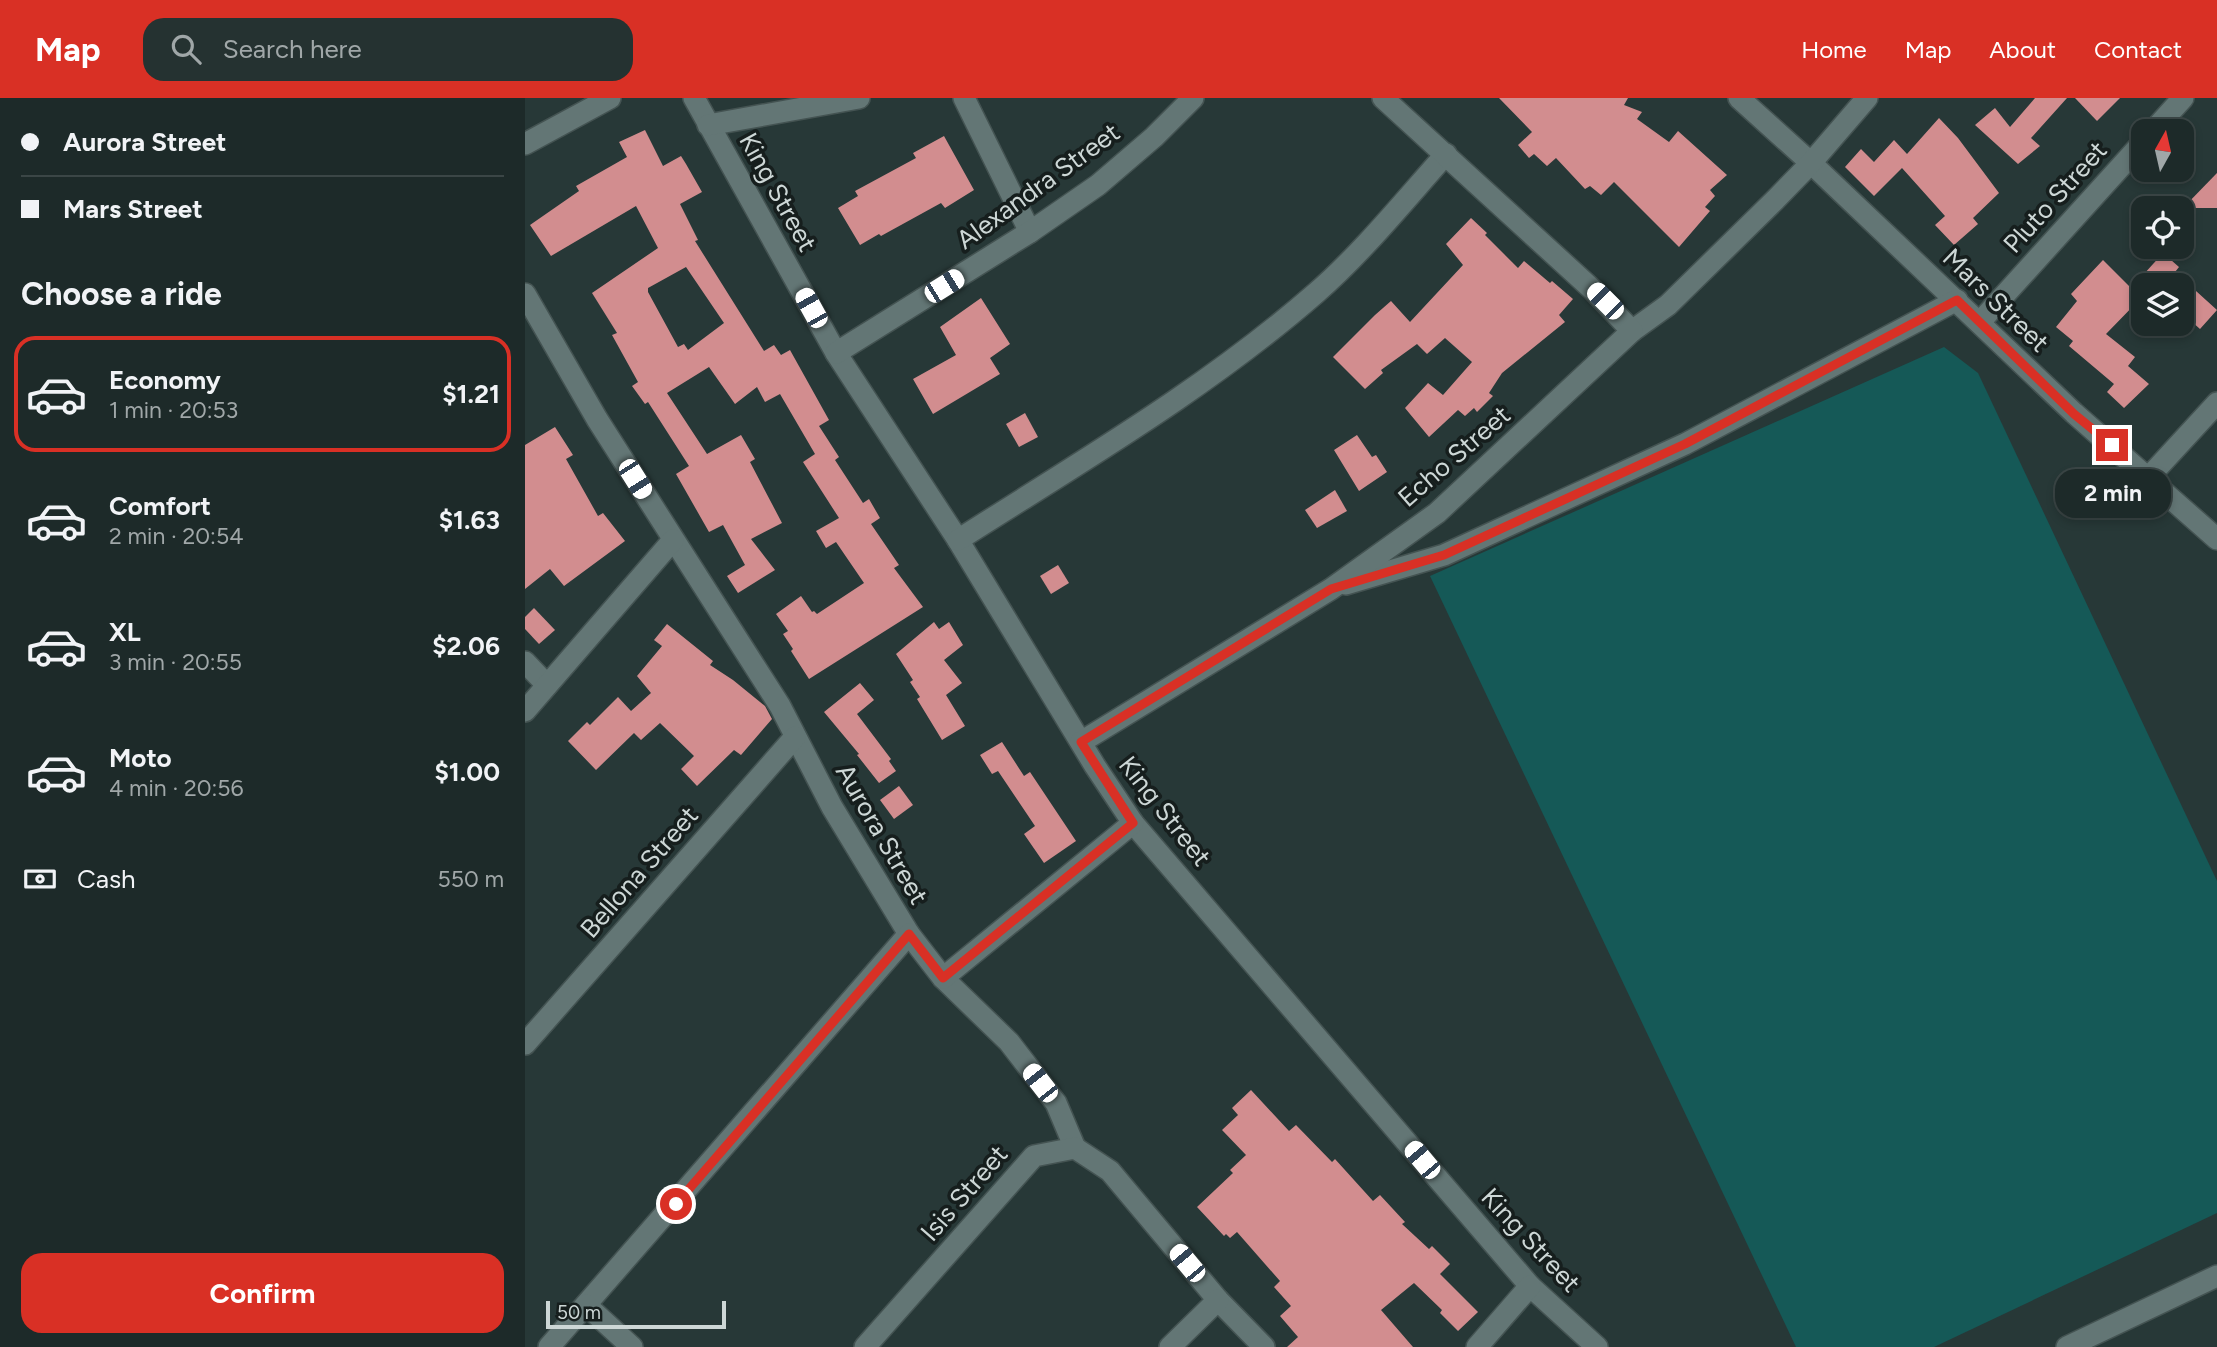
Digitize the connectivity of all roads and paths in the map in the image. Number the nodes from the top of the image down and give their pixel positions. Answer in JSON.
{"nodes":[{"id":1,"x":610,"y":98,"type":"edge"},
{"id":2,"x":694,"y":98,"type":"edge"},
{"id":3,"x":859,"y":98,"type":"edge"},
{"id":4,"x":964,"y":98,"type":"edge"},
{"id":5,"x":1193,"y":98,"type":"edge"},
{"id":6,"x":1383,"y":98,"type":"edge"},
{"id":7,"x":1739,"y":98,"type":"edge"},
{"id":8,"x":1867,"y":98,"type":"edge"},
{"id":9,"x":2183,"y":98,"type":"edge"},
{"id":10,"x":2164,"y":119,"type":"edge"},
{"id":11,"x":708,"y":125,"type":"junction"},
{"id":12,"x":525,"y":144,"type":"edge"},
{"id":13,"x":1446,"y":154,"type":"junction"},
{"id":14,"x":2131,"y":155,"type":"edge"},
{"id":15,"x":1811,"y":163,"type":"junction"},
{"id":16,"x":1030,"y":232,"type":"junction"},
{"id":17,"x":525,"y":294,"type":"edge"},
{"id":18,"x":1957,"y":300,"type":"junction"},
{"id":19,"x":1980,"y":322,"type":"junction"},
{"id":20,"x":1632,"y":331,"type":"junction"},
{"id":21,"x":837,"y":353,"type":"junction"},
{"id":22,"x":2217,"y":402,"type":"edge"},
{"id":23,"x":2149,"y":477,"type":"junction"},
{"id":24,"x":2217,"y":538,"type":"edge"},
{"id":25,"x":673,"y":540,"type":"junction"},
{"id":26,"x":958,"y":540,"type":"junction"},
{"id":27,"x":1331,"y":589,"type":"junction"},
{"id":28,"x":525,"y":662,"type":"edge"},
{"id":29,"x":547,"y":685,"type":"junction"},
{"id":30,"x":525,"y":711,"type":"edge"},
{"id":31,"x":795,"y":737,"type":"junction"},
{"id":32,"x":1081,"y":742,"type":"junction"},
{"id":33,"x":1133,"y":823,"type":"junction"},
{"id":34,"x":909,"y":934,"type":"junction"},
{"id":35,"x":943,"y":978,"type":"junction"},
{"id":36,"x":525,"y":1045,"type":"edge"},
{"id":37,"x":1075,"y":1148,"type":"junction"},
{"id":38,"x":2217,"y":1276,"type":"edge"},
{"id":39,"x":1530,"y":1286,"type":"junction"},
{"id":40,"x":1218,"y":1300,"type":"junction"},
{"id":41,"x":586,"y":1305,"type":"junction"},
{"id":42,"x":549,"y":1347,"type":"edge"},
{"id":43,"x":632,"y":1347,"type":"edge"},
{"id":44,"x":865,"y":1347,"type":"edge"},
{"id":45,"x":1170,"y":1347,"type":"edge"},
{"id":46,"x":1264,"y":1347,"type":"edge"},
{"id":47,"x":1478,"y":1347,"type":"edge"},
{"id":48,"x":1597,"y":1347,"type":"edge"},
{"id":49,"x":2067,"y":1347,"type":"edge"}],
"edges":[{"from":1,"to":12,"type":"street"},
{"from":2,"to":11,"type":"street","name":"King Street"},
{"from":3,"to":11,"type":"street"},
{"from":4,"to":16,"type":"street"},
{"from":5,"to":16,"type":"street","name":"Alexandra Street"},
{"from":6,"to":13,"type":"street"},
{"from":7,"to":15,"type":"street","name":"Mars Street"},
{"from":8,"to":15,"type":"street","name":"Echo Street"},
{"from":9,"to":10,"type":"street"},
{"from":11,"to":21,"type":"street","name":"King Street"},
{"from":13,"to":20,"type":"street"},
{"from":13,"to":26,"type":"street"},
{"from":14,"to":19,"type":"street","name":"Pluto Street"},
{"from":15,"to":18,"type":"street","name":"Mars Street"},
{"from":15,"to":20,"type":"street","name":"Echo Street"},
{"from":16,"to":21,"type":"street","name":"Alexandra Street"},
{"from":17,"to":25,"type":"street","name":"Aurora Street"},
{"from":18,"to":19,"type":"street","name":"Mars Street"},
{"from":18,"to":27,"type":"street"},
{"from":19,"to":23,"type":"street","name":"Mars Street"},
{"from":20,"to":27,"type":"street","name":"Echo Street"},
{"from":21,"to":26,"type":"street","name":"King Street"},
{"from":22,"to":23,"type":"street"},
{"from":23,"to":24,"type":"street","name":"Mars Street"},
{"from":25,"to":29,"type":"street"},
{"from":25,"to":31,"type":"street","name":"Aurora Street"},
{"from":26,"to":32,"type":"street","name":"King Street"},
{"from":27,"to":32,"type":"street","name":"Echo Street"},
{"from":28,"to":29,"type":"street"},
{"from":29,"to":30,"type":"street"},
{"from":31,"to":34,"type":"street","name":"Aurora Street"},
{"from":31,"to":36,"type":"street","name":"Bellona Street"},
{"from":32,"to":33,"type":"street","name":"King Street"},
{"from":33,"to":35,"type":"street"},
{"from":33,"to":39,"type":"street","name":"King Street"},
{"from":34,"to":35,"type":"street"},
{"from":34,"to":41,"type":"street","name":"Aurora Street"},
{"from":35,"to":37,"type":"street"},
{"from":37,"to":40,"type":"street"},
{"from":37,"to":44,"type":"street","name":"Isis Street"},
{"from":38,"to":49,"type":"street"},
{"from":39,"to":47,"type":"street"},
{"from":39,"to":48,"type":"street","name":"King Street"},
{"from":40,"to":45,"type":"street"},
{"from":40,"to":46,"type":"street"},
{"from":41,"to":42,"type":"street","name":"Aurora Street"},
{"from":41,"to":43,"type":"street"}]}
